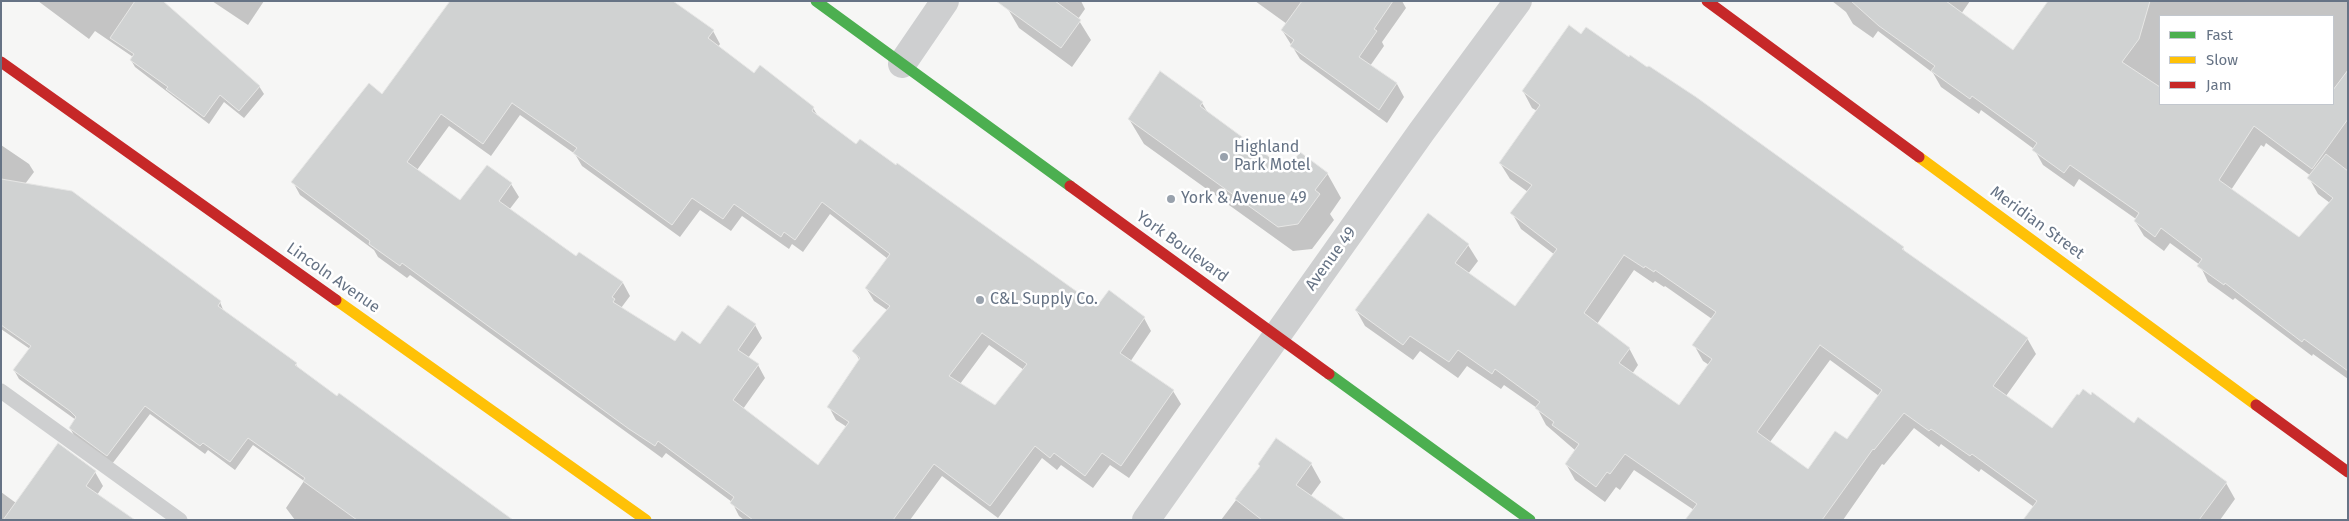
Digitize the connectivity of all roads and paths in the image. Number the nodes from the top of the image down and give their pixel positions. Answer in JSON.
{"nodes":[{"id":1,"x":816,"y":1,"type":"edge"},
{"id":2,"x":945,"y":1,"type":"edge"},
{"id":3,"x":1518,"y":1,"type":"edge"},
{"id":4,"x":1706,"y":1,"type":"edge"},
{"id":5,"x":1,"y":62,"type":"edge"},
{"id":6,"x":902,"y":64,"type":"junction"},
{"id":7,"x":1276,"y":335,"type":"junction"},
{"id":8,"x":1,"y":391,"type":"edge"},
{"id":9,"x":2348,"y":472,"type":"edge"},
{"id":10,"x":180,"y":520,"type":"edge"},
{"id":11,"x":646,"y":520,"type":"edge"},
{"id":12,"x":1146,"y":520,"type":"edge"},
{"id":13,"x":1530,"y":520,"type":"edge"}],
"edges":[{"from":1,"to":6,"type":"street","name":"York Boulevard"},
{"from":2,"to":6,"type":"street"},
{"from":3,"to":7,"type":"street","name":"Avenue 49"},
{"from":4,"to":9,"type":"street","name":"Meridian Street"},
{"from":5,"to":11,"type":"street","name":"Lincoln Avenue"},
{"from":6,"to":7,"type":"street","name":"York Boulevard"},
{"from":7,"to":12,"type":"street","name":"Avenue 49"},
{"from":7,"to":13,"type":"street","name":"York Boulevard"},
{"from":8,"to":10,"type":"lane"}]}
